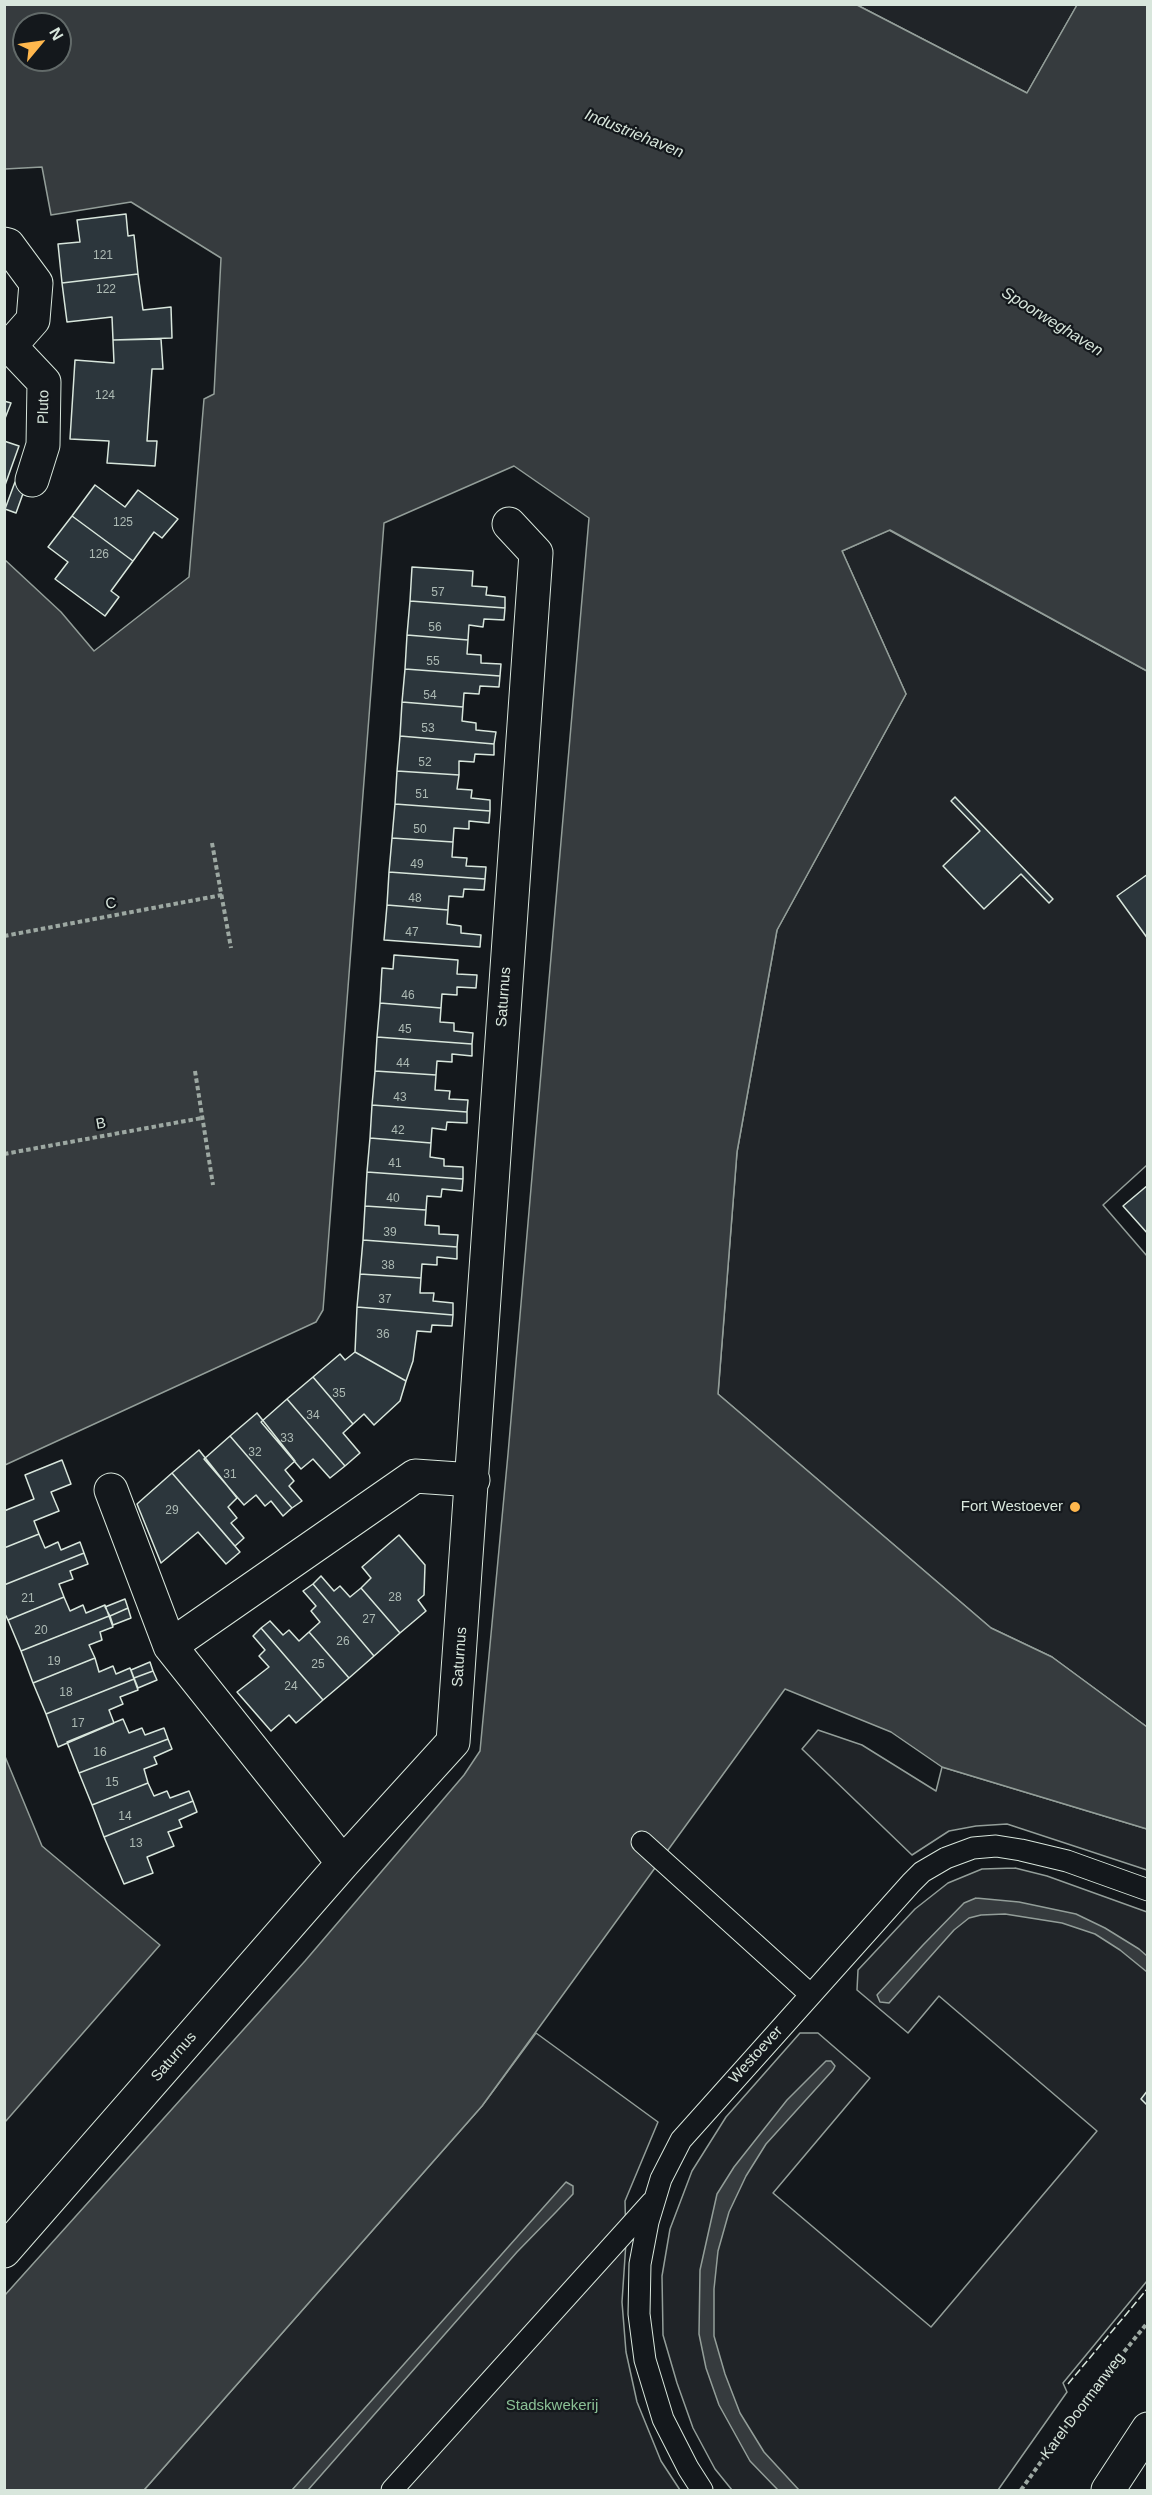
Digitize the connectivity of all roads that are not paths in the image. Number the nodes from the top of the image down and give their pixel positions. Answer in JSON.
{"nodes":[{"id":1,"x":4,"y":244,"type":"edge"},
{"id":2,"x":7,"y":346,"type":"edge"},
{"id":3,"x":32,"y":480,"type":"dead end"},
{"id":4,"x":509,"y":524,"type":"dead end"},
{"id":5,"x":472,"y":1480,"type":"junction"},
{"id":6,"x":111,"y":1490,"type":"dead end"},
{"id":7,"x":170,"y":1646,"type":"junction"},
{"id":8,"x":642,"y":1842,"type":"dead end"},
{"id":9,"x":343,"y":1863,"type":"junction"},
{"id":10,"x":1148,"y":1890,"type":"edge"},
{"id":11,"x":810,"y":1994,"type":"junction"},
{"id":12,"x":654,"y":2199,"type":"junction"},
{"id":13,"x":4,"y":2251,"type":"edge"},
{"id":14,"x":1148,"y":2429,"type":"edge"},
{"id":15,"x":392,"y":2490,"type":"edge"},
{"id":16,"x":702,"y":2490,"type":"edge"},
{"id":17,"x":1108,"y":2490,"type":"edge"}],
"edges":[{"from":1,"to":2,"type":"street","name":"Pluto"},
{"from":2,"to":3,"type":"street","name":"Pluto"},
{"from":4,"to":5,"type":"street","name":"Saturnus"},
{"from":5,"to":7,"type":"street"},
{"from":5,"to":9,"type":"street","name":"Saturnus"},
{"from":6,"to":7,"type":"street"},
{"from":7,"to":9,"type":"street"},
{"from":8,"to":11,"type":"lane"},
{"from":9,"to":13,"type":"street","name":"Saturnus"},
{"from":10,"to":11,"type":"lane","name":"Westoever"},
{"from":11,"to":12,"type":"lane","name":"Westoever"},
{"from":12,"to":15,"type":"lane"},
{"from":12,"to":16,"type":"lane","name":"Westoever"},
{"from":14,"to":17,"type":"street"}]}
